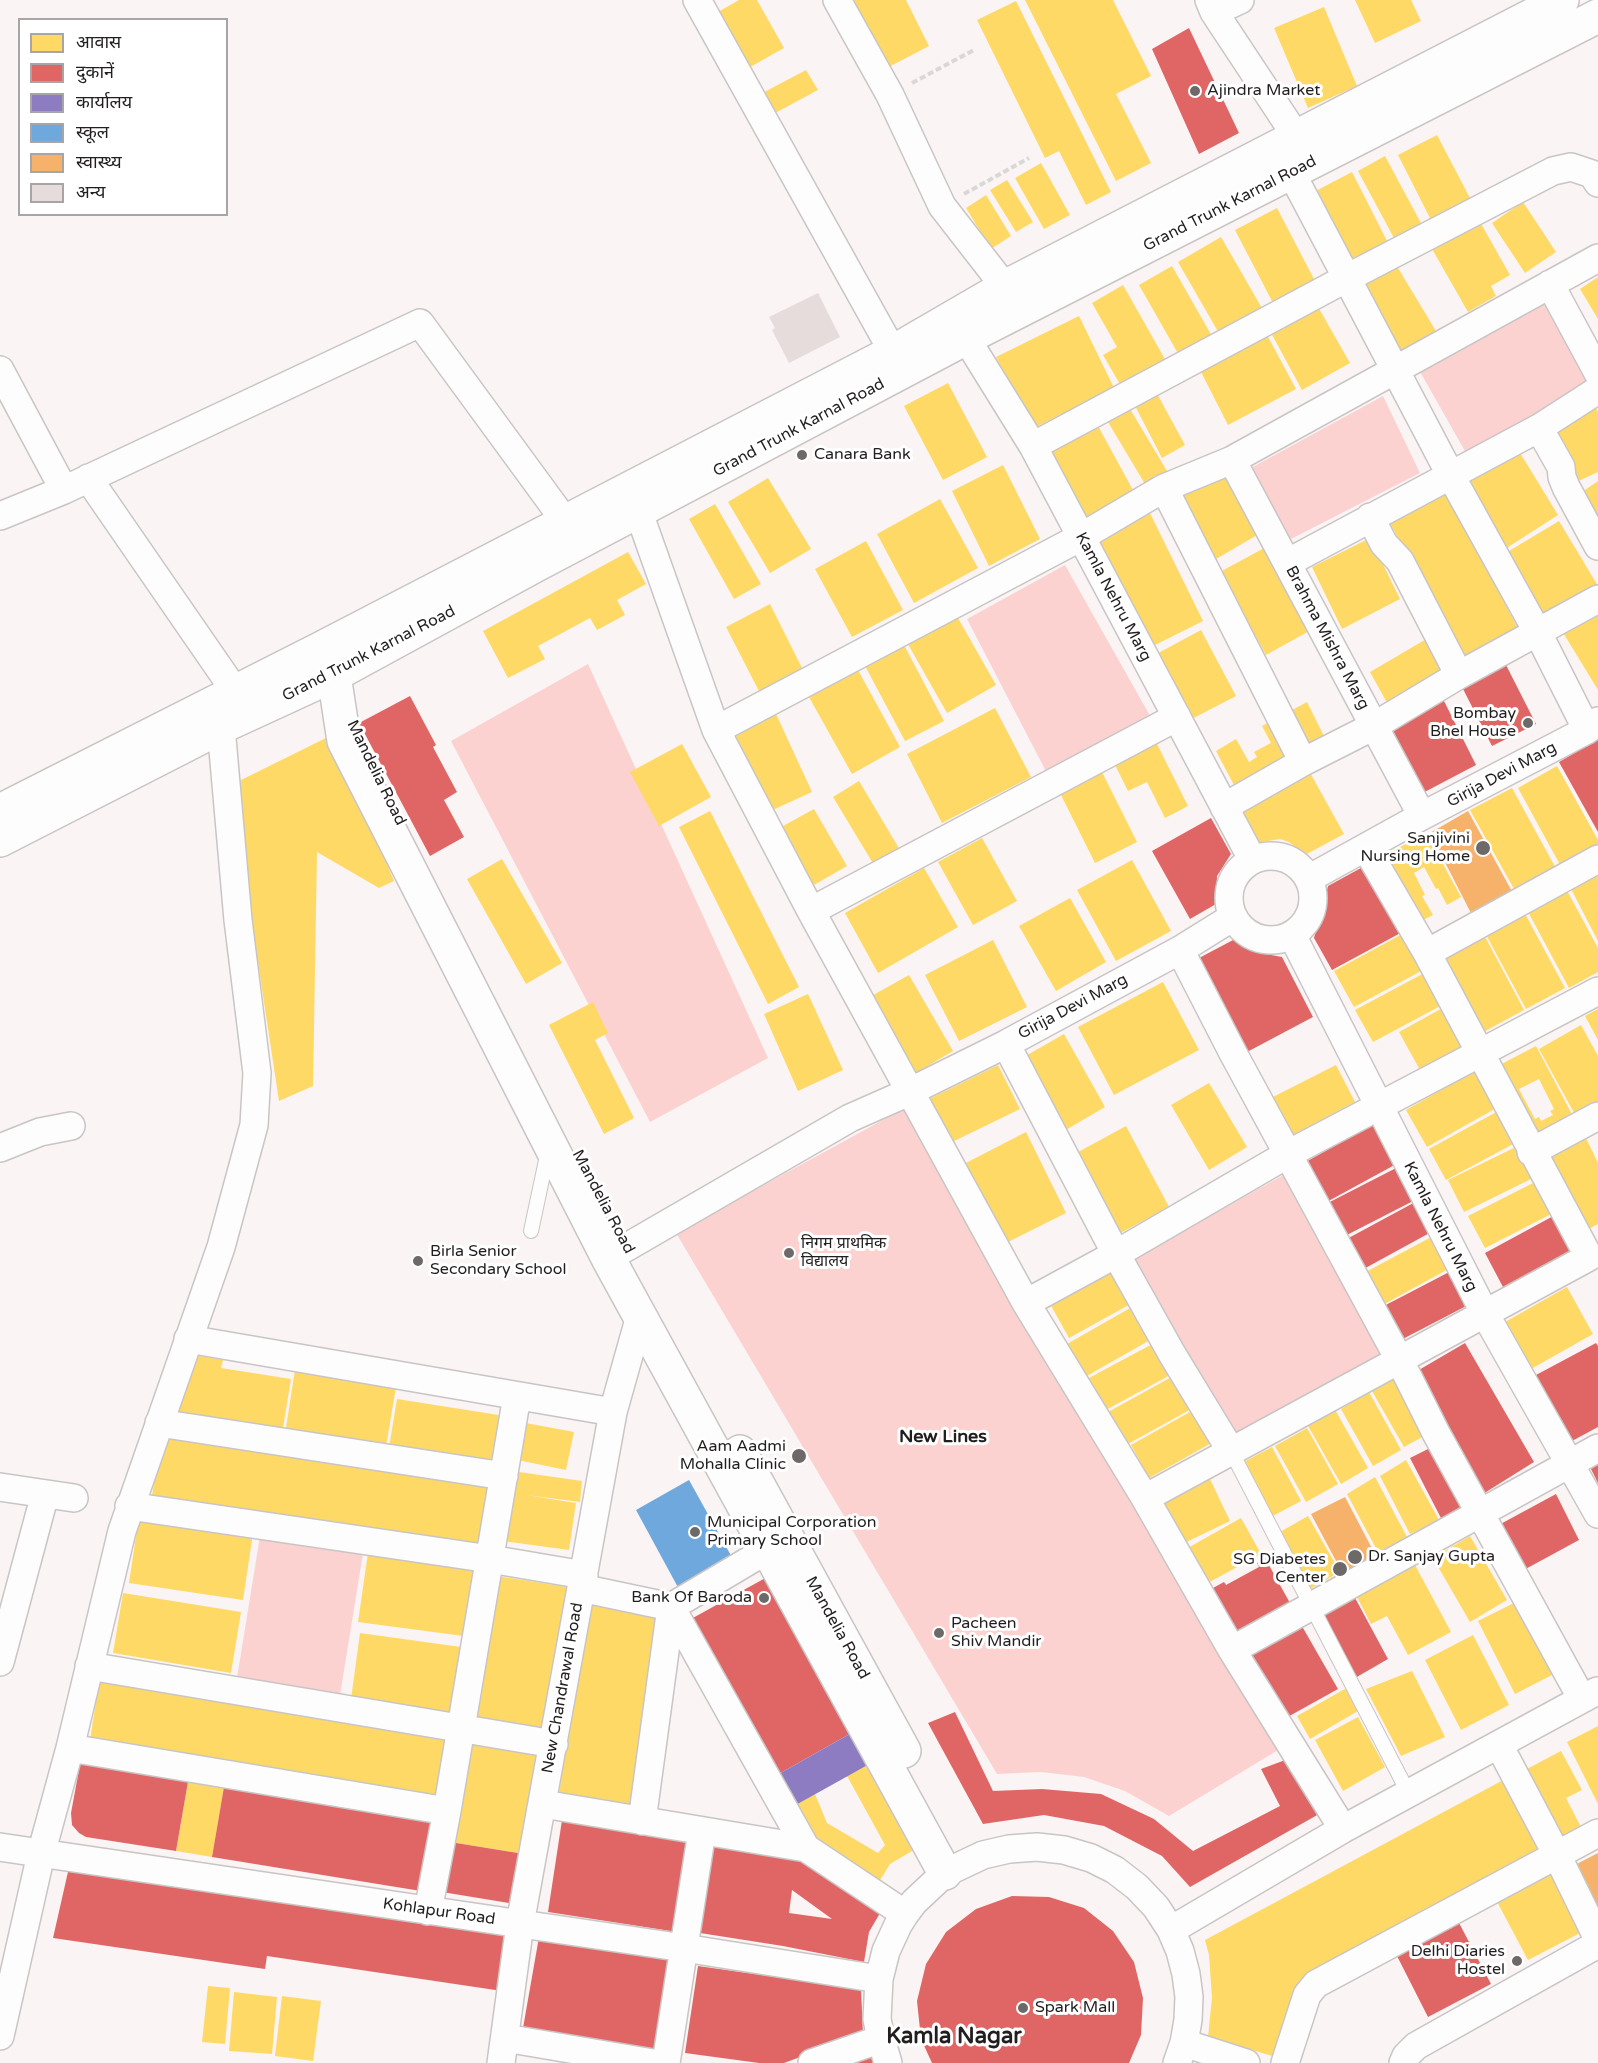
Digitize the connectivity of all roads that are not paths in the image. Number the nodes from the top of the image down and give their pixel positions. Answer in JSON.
{"nodes":[{"id":1,"x":697,"y":0,"type":"edge"},
{"id":2,"x":837,"y":0,"type":"edge"},
{"id":3,"x":1240,"y":0,"type":"edge"},
{"id":4,"x":1211,"y":6,"type":"edge"},
{"id":5,"x":1574,"y":15,"type":"edge"},
{"id":6,"x":1296,"y":136,"type":"junction"},
{"id":7,"x":1291,"y":172,"type":"junction"},
{"id":8,"x":1598,"y":183,"type":"edge"},
{"id":9,"x":1598,"y":258,"type":"edge"},
{"id":10,"x":1346,"y":279,"type":"junction"},
{"id":11,"x":1550,"y":284,"type":"junction"},
{"id":12,"x":1005,"y":287,"type":"junction"},
{"id":13,"x":966,"y":339,"type":"junction"},
{"id":14,"x":893,"y":352,"type":"junction"},
{"id":15,"x":0,"y":370,"type":"edge"},
{"id":16,"x":1394,"y":370,"type":"junction"},
{"id":17,"x":1598,"y":373,"type":"edge"},
{"id":18,"x":1598,"y":390,"type":"edge"},
{"id":19,"x":1539,"y":428,"type":"junction"},
{"id":20,"x":1033,"y":446,"type":"junction"},
{"id":21,"x":1232,"y":460,"type":"junction"},
{"id":22,"x":1451,"y":476,"type":"junction"},
{"id":23,"x":88,"y":478,"type":"junction"},
{"id":24,"x":1164,"y":488,"type":"junction"},
{"id":25,"x":64,"y":490,"type":"junction"},
{"id":26,"x":639,"y":513,"type":"junction"},
{"id":27,"x":0,"y":516,"type":"edge"},
{"id":28,"x":1370,"y":517,"type":"junction"},
{"id":29,"x":565,"y":521,"type":"junction"},
{"id":30,"x":1081,"y":537,"type":"junction"},
{"id":31,"x":1598,"y":546,"type":"edge"},
{"id":32,"x":1287,"y":563,"type":"junction"},
{"id":33,"x":1598,"y":598,"type":"edge"},
{"id":34,"x":1538,"y":633,"type":"junction"},
{"id":35,"x":327,"y":662,"type":"junction"},
{"id":36,"x":1459,"y":675,"type":"junction"},
{"id":37,"x":236,"y":691,"type":"junction"},
{"id":38,"x":1177,"y":717,"type":"junction"},
{"id":39,"x":1374,"y":726,"type":"junction"},
{"id":40,"x":1592,"y":726,"type":"edge"},
{"id":41,"x":221,"y":727,"type":"junction"},
{"id":42,"x":716,"y":730,"type":"junction"},
{"id":43,"x":1303,"y":762,"type":"junction"},
{"id":44,"x":1224,"y":807,"type":"junction"},
{"id":45,"x":0,"y":811,"type":"edge"},
{"id":46,"x":1422,"y":816,"type":"junction"},
{"id":47,"x":0,"y":840,"type":"edge"},
{"id":48,"x":1366,"y":848,"type":"junction"},
{"id":49,"x":1252,"y":859,"type":"junction"},
{"id":50,"x":1598,"y":859,"type":"edge"},
{"id":51,"x":1310,"y":878,"type":"junction"},
{"id":52,"x":811,"y":911,"type":"junction"},
{"id":53,"x":1233,"y":917,"type":"junction"},
{"id":54,"x":1292,"y":935,"type":"junction"},
{"id":55,"x":1180,"y":950,"type":"junction"},
{"id":56,"x":1427,"y":953,"type":"junction"},
{"id":57,"x":1598,"y":991,"type":"edge"},
{"id":58,"x":1006,"y":1044,"type":"junction"},
{"id":59,"x":1479,"y":1053,"type":"junction"},
{"id":60,"x":909,"y":1092,"type":"junction"},
{"id":61,"x":1379,"y":1106,"type":"junction"},
{"id":62,"x":1598,"y":1116,"type":"edge"},
{"id":63,"x":71,"y":1126,"type":"dead end"},
{"id":64,"x":550,"y":1143,"type":"junction"},
{"id":65,"x":0,"y":1148,"type":"edge"},
{"id":66,"x":1531,"y":1152,"type":"junction"},
{"id":67,"x":1288,"y":1154,"type":"junction"},
{"id":68,"x":531,"y":1231,"type":"dead end"},
{"id":69,"x":617,"y":1252,"type":"junction"},
{"id":70,"x":1116,"y":1254,"type":"junction"},
{"id":71,"x":1595,"y":1261,"type":"edge"},
{"id":72,"x":1026,"y":1304,"type":"junction"},
{"id":73,"x":1484,"y":1312,"type":"junction"},
{"id":74,"x":640,"y":1316,"type":"junction"},
{"id":75,"x":188,"y":1340,"type":"junction"},
{"id":76,"x":1399,"y":1359,"type":"junction"},
{"id":77,"x":518,"y":1396,"type":"junction"},
{"id":78,"x":613,"y":1412,"type":"junction"},
{"id":79,"x":159,"y":1423,"type":"junction"},
{"id":80,"x":1598,"y":1448,"type":"edge"},
{"id":81,"x":1231,"y":1451,"type":"junction"},
{"id":82,"x":1570,"y":1464,"type":"junction"},
{"id":83,"x":504,"y":1476,"type":"junction"},
{"id":84,"x":0,"y":1487,"type":"edge"},
{"id":85,"x":45,"y":1494,"type":"junction"},
{"id":86,"x":74,"y":1498,"type":"dead end"},
{"id":87,"x":1145,"y":1498,"type":"junction"},
{"id":88,"x":129,"y":1506,"type":"junction"},
{"id":89,"x":1481,"y":1512,"type":"junction"},
{"id":90,"x":1598,"y":1514,"type":"edge"},
{"id":91,"x":767,"y":1550,"type":"junction"},
{"id":92,"x":490,"y":1559,"type":"junction"},
{"id":93,"x":583,"y":1581,"type":"junction"},
{"id":94,"x":1311,"y":1605,"type":"junction"},
{"id":95,"x":670,"y":1607,"type":"junction"},
{"id":96,"x":1232,"y":1650,"type":"junction"},
{"id":97,"x":0,"y":1662,"type":"edge"},
{"id":98,"x":89,"y":1666,"type":"junction"},
{"id":99,"x":1590,"y":1695,"type":"edge"},
{"id":100,"x":461,"y":1727,"type":"junction"},
{"id":101,"x":554,"y":1744,"type":"junction"},
{"id":102,"x":1499,"y":1745,"type":"junction"},
{"id":103,"x":70,"y":1748,"type":"junction"},
{"id":104,"x":1409,"y":1794,"type":"junction"},
{"id":105,"x":543,"y":1804,"type":"junction"},
{"id":106,"x":447,"y":1811,"type":"junction"},
{"id":107,"x":642,"y":1821,"type":"junction"},
{"id":108,"x":1343,"y":1829,"type":"junction"},
{"id":109,"x":702,"y":1831,"type":"junction"},
{"id":110,"x":1598,"y":1833,"type":"edge"},
{"id":111,"x":0,"y":1847,"type":"edge"},
{"id":112,"x":807,"y":1848,"type":"junction"},
{"id":113,"x":41,"y":1854,"type":"junction"},
{"id":114,"x":1557,"y":1855,"type":"junction"},
{"id":115,"x":955,"y":1868,"type":"junction"},
{"id":116,"x":428,"y":1911,"type":"junction"},
{"id":117,"x":905,"y":1914,"type":"junction"},
{"id":118,"x":520,"y":1924,"type":"junction"},
{"id":119,"x":1171,"y":1930,"type":"junction"},
{"id":120,"x":1598,"y":1939,"type":"edge"},
{"id":121,"x":1598,"y":1944,"type":"edge"},
{"id":122,"x":684,"y":1948,"type":"junction"},
{"id":123,"x":879,"y":1979,"type":"junction"},
{"id":124,"x":0,"y":2036,"type":"edge"},
{"id":125,"x":503,"y":2050,"type":"edge"},
{"id":126,"x":884,"y":2051,"type":"edge"},
{"id":127,"x":1180,"y":2053,"type":"edge"},
{"id":128,"x":653,"y":2063,"type":"edge"},
{"id":129,"x":666,"y":2063,"type":"edge"},
{"id":130,"x":812,"y":2063,"type":"edge"},
{"id":131,"x":1246,"y":2063,"type":"edge"},
{"id":132,"x":1285,"y":2063,"type":"edge"},
{"id":133,"x":1403,"y":2063,"type":"edge"}],
"edges":[{"from":1,"to":14,"type":"street"},
{"from":2,"to":12,"type":"street"},
{"from":3,"to":4,"type":"street"},
{"from":4,"to":6,"type":"street"},
{"from":5,"to":6,"type":"main road","name":"Grand Trunk Karnal Road"},
{"from":5,"to":7,"type":"main road","name":"Grand Trunk Karnal Road"},
{"from":6,"to":12,"type":"main road","name":"Grand Trunk Karnal Road"},
{"from":7,"to":10,"type":"street"},
{"from":7,"to":13,"type":"main road","name":"Grand Trunk Karnal Road"},
{"from":8,"to":10,"type":"street"},
{"from":9,"to":11,"type":"street"},
{"from":10,"to":16,"type":"street"},
{"from":10,"to":20,"type":"street"},
{"from":11,"to":16,"type":"street"},
{"from":11,"to":17,"type":"street"},
{"from":12,"to":14,"type":"main road","name":"Grand Trunk Karnal Road"},
{"from":13,"to":20,"type":"street","name":"Kamla Nehru Marg"},
{"from":13,"to":26,"type":"main road","name":"Grand Trunk Karnal Road"},
{"from":14,"to":29,"type":"main road","name":"Grand Trunk Karnal Road"},
{"from":15,"to":25,"type":"street"},
{"from":16,"to":21,"type":"street"},
{"from":16,"to":22,"type":"street"},
{"from":18,"to":19,"type":"street"},
{"from":19,"to":22,"type":"street"},
{"from":19,"to":31,"type":"street"},
{"from":20,"to":30,"type":"street","name":"Kamla Nehru Marg"},
{"from":21,"to":24,"type":"street"},
{"from":21,"to":32,"type":"street","name":"Brahma Mishra Marg"},
{"from":22,"to":28,"type":"street"},
{"from":22,"to":34,"type":"street"},
{"from":23,"to":25,"type":"street"},
{"from":23,"to":29,"type":"street"},
{"from":23,"to":37,"type":"street"},
{"from":24,"to":30,"type":"street"},
{"from":24,"to":43,"type":"street"},
{"from":25,"to":27,"type":"street"},
{"from":26,"to":35,"type":"main road","name":"Grand Trunk Karnal Road"},
{"from":26,"to":42,"type":"street"},
{"from":28,"to":32,"type":"street"},
{"from":28,"to":36,"type":"street"},
{"from":29,"to":35,"type":"main road","name":"Grand Trunk Karnal Road"},
{"from":30,"to":38,"type":"street","name":"Kamla Nehru Marg"},
{"from":30,"to":42,"type":"street"},
{"from":32,"to":39,"type":"street","name":"Brahma Mishra Marg"},
{"from":33,"to":34,"type":"street"},
{"from":34,"to":36,"type":"street"},
{"from":34,"to":40,"type":"street"},
{"from":35,"to":37,"type":"main road","name":"Grand Trunk Karnal Road"},
{"from":35,"to":41,"type":"main road","name":"Grand Trunk Karnal Road"},
{"from":35,"to":64,"type":"main road","name":"Mandelia Road"},
{"from":35,"to":69,"type":"main road","name":"Mandelia Road"},
{"from":36,"to":39,"type":"street"},
{"from":37,"to":45,"type":"main road","name":"Grand Trunk Karnal Road"},
{"from":38,"to":44,"type":"street","name":"Kamla Nehru Marg"},
{"from":38,"to":52,"type":"street"},
{"from":39,"to":43,"type":"street"},
{"from":39,"to":46,"type":"street","name":"Brahma Mishra Marg"},
{"from":40,"to":46,"type":"street","name":"Girija Devi Marg"},
{"from":41,"to":47,"type":"main road","name":"Grand Trunk Karnal Road"},
{"from":41,"to":75,"type":"street"},
{"from":42,"to":52,"type":"street"},
{"from":43,"to":44,"type":"street"},
{"from":44,"to":49,"type":"street","name":"Kamla Nehru Marg"},
{"from":46,"to":48,"type":"street","name":"Girija Devi Marg"},
{"from":48,"to":51,"type":"street","name":"Girija Devi Marg"},
{"from":48,"to":56,"type":"street"},
{"from":49,"to":51,"type":"street"},
{"from":49,"to":53,"type":"street"},
{"from":50,"to":56,"type":"street"},
{"from":51,"to":54,"type":"street"},
{"from":52,"to":60,"type":"street"},
{"from":53,"to":54,"type":"street"},
{"from":53,"to":55,"type":"street","name":"Girija Devi Marg"},
{"from":54,"to":61,"type":"street","name":"Kamla Nehru Marg"},
{"from":55,"to":58,"type":"street","name":"Girija Devi Marg"},
{"from":55,"to":67,"type":"street"},
{"from":56,"to":59,"type":"street"},
{"from":57,"to":59,"type":"street"},
{"from":58,"to":60,"type":"street","name":"Girija Devi Marg"},
{"from":58,"to":70,"type":"street"},
{"from":59,"to":61,"type":"street"},
{"from":59,"to":66,"type":"street"},
{"from":60,"to":69,"type":"street","name":"Girija Devi Marg"},
{"from":60,"to":72,"type":"street"},
{"from":61,"to":67,"type":"street"},
{"from":61,"to":73,"type":"street","name":"Kamla Nehru Marg"},
{"from":62,"to":66,"type":"street"},
{"from":63,"to":65,"type":"street"},
{"from":64,"to":68,"type":"lane"},
{"from":64,"to":69,"type":"main road","name":"Mandelia Road"},
{"from":66,"to":71,"type":"street"},
{"from":67,"to":70,"type":"street"},
{"from":67,"to":76,"type":"street"},
{"from":69,"to":74,"type":"main road","name":"Mandelia Road"},
{"from":69,"to":115,"type":"main road","name":"Mandelia Road"},
{"from":70,"to":72,"type":"street"},
{"from":70,"to":81,"type":"street"},
{"from":71,"to":73,"type":"street"},
{"from":72,"to":87,"type":"street"},
{"from":73,"to":76,"type":"street"},
{"from":73,"to":82,"type":"street","name":"Kamla Nehru Marg"},
{"from":74,"to":78,"type":"street","name":"New Chandrawal Road"},
{"from":74,"to":91,"type":"main road","name":"Mandelia Road"},
{"from":75,"to":77,"type":"street"},
{"from":75,"to":79,"type":"street"},
{"from":76,"to":81,"type":"street"},
{"from":76,"to":89,"type":"street"},
{"from":77,"to":78,"type":"street"},
{"from":77,"to":83,"type":"street"},
{"from":78,"to":93,"type":"street","name":"New Chandrawal Road"},
{"from":79,"to":83,"type":"street"},
{"from":79,"to":88,"type":"street"},
{"from":80,"to":82,"type":"street"},
{"from":81,"to":87,"type":"street"},
{"from":81,"to":94,"type":"lane"},
{"from":82,"to":89,"type":"street"},
{"from":82,"to":90,"type":"street","name":"Kamla Nehru Marg"},
{"from":83,"to":92,"type":"street"},
{"from":84,"to":85,"type":"street"},
{"from":85,"to":86,"type":"street"},
{"from":85,"to":97,"type":"street"},
{"from":87,"to":96,"type":"street"},
{"from":88,"to":92,"type":"street"},
{"from":88,"to":98,"type":"street"},
{"from":89,"to":94,"type":"street"},
{"from":89,"to":99,"type":"street"},
{"from":91,"to":95,"type":"street"},
{"from":91,"to":115,"type":"main road","name":"Mandelia Road"},
{"from":92,"to":93,"type":"street"},
{"from":92,"to":100,"type":"street"},
{"from":93,"to":95,"type":"street"},
{"from":93,"to":101,"type":"street","name":"New Chandrawal Road"},
{"from":94,"to":96,"type":"street"},
{"from":94,"to":104,"type":"lane"},
{"from":95,"to":107,"type":"street"},
{"from":95,"to":112,"type":"street"},
{"from":96,"to":108,"type":"street"},
{"from":98,"to":100,"type":"street"},
{"from":98,"to":103,"type":"street"},
{"from":99,"to":102,"type":"street"},
{"from":100,"to":101,"type":"street"},
{"from":100,"to":106,"type":"street"},
{"from":101,"to":105,"type":"street","name":"New Chandrawal Road"},
{"from":102,"to":104,"type":"street"},
{"from":102,"to":114,"type":"street"},
{"from":103,"to":106,"type":"street"},
{"from":103,"to":113,"type":"street"},
{"from":104,"to":108,"type":"street"},
{"from":105,"to":107,"type":"street"},
{"from":105,"to":118,"type":"street","name":"New Chandrawal Road"},
{"from":106,"to":116,"type":"street"},
{"from":107,"to":109,"type":"street"},
{"from":108,"to":119,"type":"street"},
{"from":109,"to":112,"type":"street"},
{"from":109,"to":122,"type":"street"},
{"from":110,"to":114,"type":"street"},
{"from":111,"to":113,"type":"street","name":"Kohlapur Road"},
{"from":112,"to":117,"type":"street"},
{"from":113,"to":116,"type":"street","name":"Kohlapur Road"},
{"from":113,"to":124,"type":"street"},
{"from":114,"to":120,"type":"street"},
{"from":114,"to":132,"type":"street"},
{"from":115,"to":117,"type":"street"},
{"from":115,"to":119,"type":"street"},
{"from":116,"to":118,"type":"street","name":"Kohlapur Road"},
{"from":117,"to":123,"type":"street"},
{"from":118,"to":122,"type":"street","name":"Kohlapur Road"},
{"from":118,"to":125,"type":"street","name":"New Chandrawal Road"},
{"from":119,"to":127,"type":"street"},
{"from":121,"to":133,"type":"street"},
{"from":122,"to":123,"type":"street","name":"Kohlapur Road"},
{"from":122,"to":129,"type":"street"},
{"from":123,"to":126,"type":"street"},
{"from":125,"to":128,"type":"street"},
{"from":126,"to":130,"type":"street"},
{"from":127,"to":131,"type":"street"}]}
